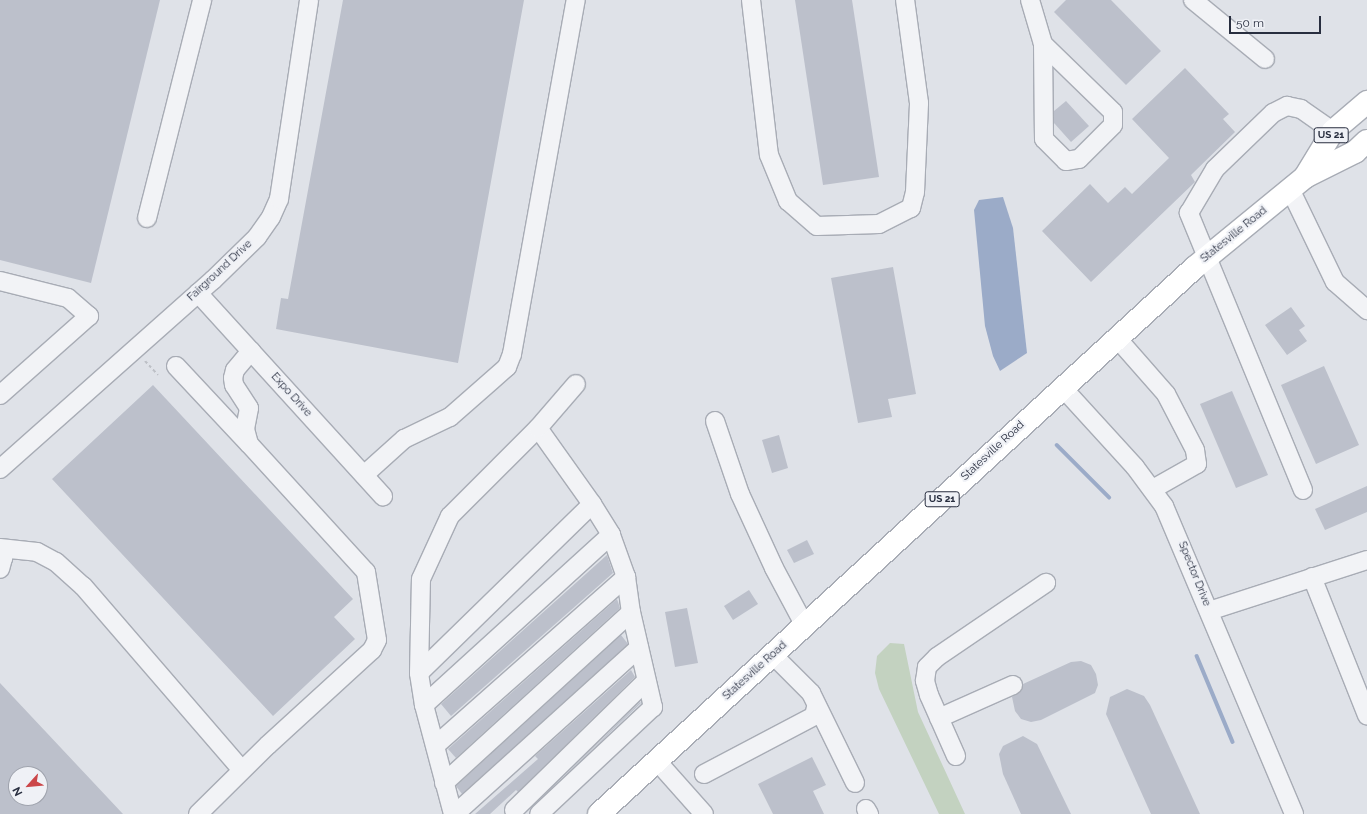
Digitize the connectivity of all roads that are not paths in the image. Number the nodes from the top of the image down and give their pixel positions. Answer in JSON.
{"nodes":[{"id":1,"x":202,"y":0,"type":"edge"},
{"id":2,"x":309,"y":0,"type":"edge"},
{"id":3,"x":576,"y":0,"type":"edge"},
{"id":4,"x":751,"y":0,"type":"edge"},
{"id":5,"x":906,"y":0,"type":"edge"},
{"id":6,"x":1030,"y":0,"type":"edge"},
{"id":7,"x":1192,"y":0,"type":"edge"},
{"id":8,"x":1043,"y":44,"type":"junction"},
{"id":9,"x":1266,"y":59,"type":"dead end"},
{"id":10,"x":1367,"y":102,"type":"edge"},
{"id":11,"x":1333,"y":131,"type":"junction"},
{"id":12,"x":1367,"y":141,"type":"edge"},
{"id":13,"x":1298,"y":183,"type":"junction"},
{"id":14,"x":147,"y":218,"type":"dead end"},
{"id":15,"x":1208,"y":256,"type":"junction"},
{"id":16,"x":0,"y":282,"type":"edge"},
{"id":17,"x":198,"y":293,"type":"junction"},
{"id":18,"x":1367,"y":310,"type":"edge"},
{"id":19,"x":1116,"y":337,"type":"junction"},
{"id":20,"x":251,"y":351,"type":"junction"},
{"id":21,"x":176,"y":366,"type":"dead end"},
{"id":22,"x":576,"y":384,"type":"dead end"},
{"id":23,"x":1062,"y":387,"type":"junction"},
{"id":24,"x":0,"y":394,"type":"edge"},
{"id":25,"x":715,"y":421,"type":"dead end"},
{"id":26,"x":538,"y":428,"type":"junction"},
{"id":27,"x":249,"y":444,"type":"junction"},
{"id":28,"x":0,"y":469,"type":"edge"},
{"id":29,"x":364,"y":475,"type":"junction"},
{"id":30,"x":1153,"y":489,"type":"junction"},
{"id":31,"x":1303,"y":490,"type":"dead end"},
{"id":32,"x":383,"y":496,"type":"dead end"},
{"id":33,"x":592,"y":504,"type":"junction"},
{"id":34,"x":611,"y":535,"type":"junction"},
{"id":35,"x":0,"y":548,"type":"edge"},
{"id":36,"x":0,"y":552,"type":"edge"},
{"id":37,"x":1367,"y":560,"type":"edge"},
{"id":38,"x":0,"y":569,"type":"edge"},
{"id":39,"x":626,"y":577,"type":"junction"},
{"id":40,"x":1312,"y":577,"type":"junction"},
{"id":41,"x":1046,"y":583,"type":"dead end"},
{"id":42,"x":1209,"y":611,"type":"junction"},
{"id":43,"x":631,"y":612,"type":"junction"},
{"id":44,"x":805,"y":626,"type":"junction"},
{"id":45,"x":639,"y":648,"type":"junction"},
{"id":46,"x":773,"y":655,"type":"junction"},
{"id":47,"x":419,"y":673,"type":"junction"},
{"id":48,"x":646,"y":681,"type":"junction"},
{"id":49,"x":1013,"y":685,"type":"dead end"},
{"id":50,"x":424,"y":705,"type":"junction"},
{"id":51,"x":816,"y":707,"type":"junction"},
{"id":52,"x":1367,"y":715,"type":"edge"},
{"id":53,"x":939,"y":718,"type":"junction"},
{"id":54,"x":436,"y":746,"type":"junction"},
{"id":55,"x":956,"y":756,"type":"dead end"},
{"id":56,"x":656,"y":760,"type":"junction"},
{"id":57,"x":242,"y":770,"type":"junction"},
{"id":58,"x":704,"y":774,"type":"dead end"},
{"id":59,"x":444,"y":783,"type":"junction"},
{"id":60,"x":855,"y":783,"type":"dead end"},
{"id":61,"x":514,"y":813,"type":"edge"},
{"id":62,"x":198,"y":814,"type":"edge"},
{"id":63,"x":454,"y":814,"type":"edge"},
{"id":64,"x":539,"y":814,"type":"edge"},
{"id":65,"x":599,"y":814,"type":"edge"},
{"id":66,"x":704,"y":814,"type":"edge"},
{"id":67,"x":1294,"y":814,"type":"edge"}],
"edges":[{"from":1,"to":14,"type":"street"},
{"from":2,"to":17,"type":"street","name":"Fairground Drive"},
{"from":3,"to":29,"type":"street"},
{"from":4,"to":5,"type":"street"},
{"from":6,"to":8,"type":"street"},
{"from":7,"to":9,"type":"street"},
{"from":8,"to":8,"type":"street"},
{"from":10,"to":11,"type":"main road","name":"Statesville Road","number":"US 21"},
{"from":11,"to":13,"type":"main road","name":"Statesville Road","number":"US 21"},
{"from":11,"to":15,"type":"street"},
{"from":12,"to":13,"type":"main road","name":"Statesville Road","number":"US 21"},
{"from":13,"to":15,"type":"main road","name":"Statesville Road","number":"US 21"},
{"from":13,"to":18,"type":"street"},
{"from":15,"to":19,"type":"main road","name":"Statesville Road","number":"US 21"},
{"from":15,"to":31,"type":"street"},
{"from":16,"to":24,"type":"street"},
{"from":17,"to":20,"type":"street","name":"Expo Drive"},
{"from":17,"to":28,"type":"street","name":"Fairground Drive"},
{"from":19,"to":23,"type":"main road","name":"Statesville Road","number":"US 21"},
{"from":19,"to":30,"type":"street"},
{"from":20,"to":27,"type":"street"},
{"from":20,"to":29,"type":"street","name":"Expo Drive"},
{"from":21,"to":27,"type":"street"},
{"from":22,"to":26,"type":"street"},
{"from":23,"to":30,"type":"street","name":"Spector Drive"},
{"from":23,"to":44,"type":"main road","name":"Statesville Road","number":"US 21"},
{"from":25,"to":44,"type":"street"},
{"from":26,"to":33,"type":"street"},
{"from":26,"to":47,"type":"street"},
{"from":27,"to":57,"type":"street"},
{"from":29,"to":32,"type":"street","name":"Expo Drive"},
{"from":30,"to":42,"type":"street","name":"Spector Drive"},
{"from":33,"to":34,"type":"street"},
{"from":33,"to":47,"type":"street"},
{"from":34,"to":39,"type":"street"},
{"from":34,"to":50,"type":"street"},
{"from":35,"to":57,"type":"street"},
{"from":36,"to":38,"type":"street"},
{"from":37,"to":40,"type":"street"},
{"from":39,"to":43,"type":"street"},
{"from":39,"to":54,"type":"street"},
{"from":40,"to":42,"type":"street"},
{"from":40,"to":52,"type":"street"},
{"from":41,"to":53,"type":"street"},
{"from":42,"to":67,"type":"street","name":"Spector Drive"},
{"from":43,"to":45,"type":"street"},
{"from":43,"to":59,"type":"street"},
{"from":44,"to":46,"type":"main road","name":"Statesville Road","number":"US 21"},
{"from":45,"to":48,"type":"street"},
{"from":45,"to":63,"type":"street"},
{"from":46,"to":51,"type":"street"},
{"from":46,"to":56,"type":"main road","name":"Statesville Road","number":"US 21"},
{"from":47,"to":50,"type":"street"},
{"from":48,"to":61,"type":"street"},
{"from":48,"to":64,"type":"street"},
{"from":49,"to":53,"type":"street"},
{"from":50,"to":54,"type":"street"},
{"from":51,"to":58,"type":"street"},
{"from":51,"to":60,"type":"street"},
{"from":53,"to":55,"type":"street"},
{"from":54,"to":59,"type":"street"},
{"from":56,"to":65,"type":"main road","name":"Statesville Road","number":"US 21"},
{"from":56,"to":66,"type":"street"},
{"from":57,"to":62,"type":"street"},
{"from":59,"to":63,"type":"street"}]}
